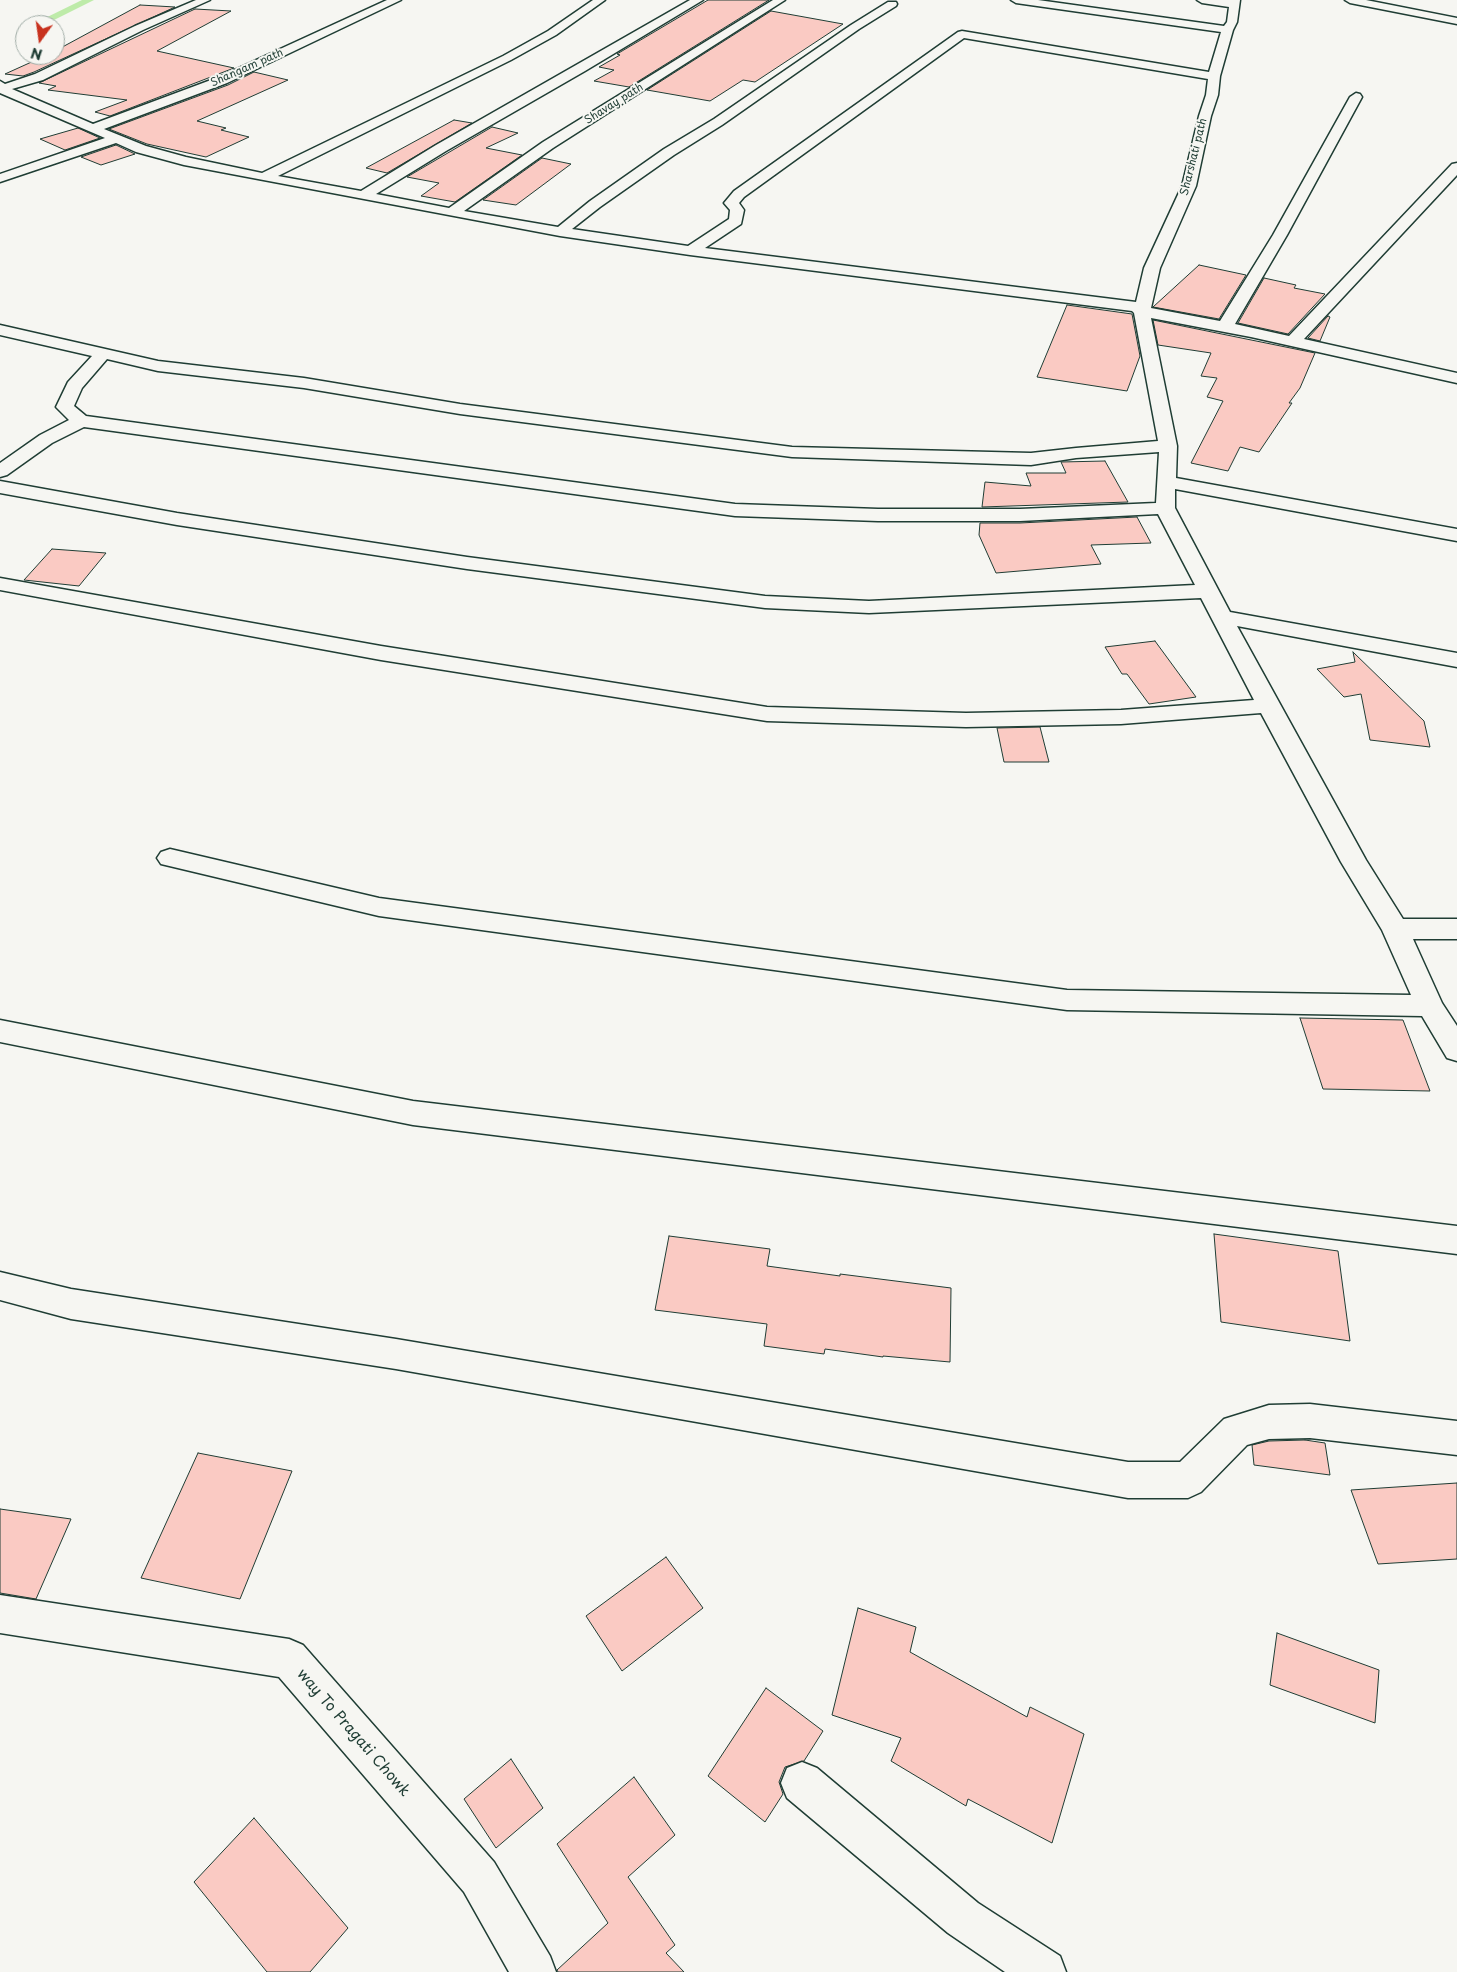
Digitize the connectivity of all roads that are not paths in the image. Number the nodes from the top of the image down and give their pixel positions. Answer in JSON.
{"nodes":[{"id":1,"x":205,"y":0,"type":"edge"},
{"id":2,"x":396,"y":0,"type":"edge"},
{"id":3,"x":600,"y":0,"type":"edge"},
{"id":4,"x":698,"y":0,"type":"edge"},
{"id":5,"x":780,"y":0,"type":"edge"},
{"id":6,"x":1016,"y":0,"type":"edge"},
{"id":7,"x":1202,"y":0,"type":"edge"},
{"id":8,"x":1350,"y":0,"type":"edge"},
{"id":9,"x":1235,"y":2,"type":"edge"},
{"id":10,"x":892,"y":4,"type":"dead end"},
{"id":11,"x":1457,"y":21,"type":"edge"},
{"id":12,"x":973,"y":25,"type":"dead end"},
{"id":13,"x":1227,"y":30,"type":"junction"},
{"id":14,"x":962,"y":34,"type":"junction"},
{"id":15,"x":1214,"y":76,"type":"junction"},
{"id":16,"x":0,"y":86,"type":"edge"},
{"id":17,"x":1356,"y":98,"type":"dead end"},
{"id":18,"x":94,"y":128,"type":"junction"},
{"id":19,"x":118,"y":138,"type":"junction"},
{"id":20,"x":1457,"y":167,"type":"edge"},
{"id":21,"x":264,"y":177,"type":"junction"},
{"id":22,"x":0,"y":178,"type":"edge"},
{"id":23,"x":363,"y":196,"type":"junction"},
{"id":24,"x":452,"y":213,"type":"junction"},
{"id":25,"x":560,"y":232,"type":"junction"},
{"id":26,"x":690,"y":251,"type":"junction"},
{"id":27,"x":1142,"y":311,"type":"junction"},
{"id":28,"x":1225,"y":327,"type":"junction"},
{"id":29,"x":0,"y":330,"type":"edge"},
{"id":30,"x":1292,"y":342,"type":"junction"},
{"id":31,"x":103,"y":354,"type":"junction"},
{"id":32,"x":1457,"y":378,"type":"edge"},
{"id":33,"x":81,"y":421,"type":"junction"},
{"id":34,"x":1168,"y":446,"type":"junction"},
{"id":35,"x":0,"y":471,"type":"edge"},
{"id":36,"x":1166,"y":482,"type":"junction"},
{"id":37,"x":0,"y":487,"type":"edge"},
{"id":38,"x":1165,"y":508,"type":"junction"},
{"id":39,"x":1457,"y":535,"type":"edge"},
{"id":40,"x":0,"y":584,"type":"edge"},
{"id":41,"x":1209,"y":592,"type":"junction"},
{"id":42,"x":1221,"y":617,"type":"junction"},
{"id":43,"x":1457,"y":660,"type":"edge"},
{"id":44,"x":1268,"y":706,"type":"junction"},
{"id":45,"x":170,"y":858,"type":"dead end"},
{"id":46,"x":1394,"y":929,"type":"junction"},
{"id":47,"x":1457,"y":929,"type":"edge"},
{"id":48,"x":1430,"y":1006,"type":"junction"},
{"id":49,"x":0,"y":1031,"type":"edge"},
{"id":50,"x":1457,"y":1050,"type":"edge"},
{"id":51,"x":1457,"y":1240,"type":"edge"},
{"id":52,"x":0,"y":1286,"type":"edge"},
{"id":53,"x":1457,"y":1438,"type":"edge"},
{"id":54,"x":0,"y":1614,"type":"edge"},
{"id":55,"x":802,"y":1783,"type":"dead end"},
{"id":56,"x":527,"y":1968,"type":"edge"},
{"id":57,"x":1044,"y":1972,"type":"edge"}],
"edges":[{"from":1,"to":16,"type":"street"},
{"from":2,"to":18,"type":"street","name":"Shangam path"},
{"from":3,"to":21,"type":"street"},
{"from":4,"to":23,"type":"street"},
{"from":5,"to":24,"type":"street","name":"Shavay path"},
{"from":6,"to":13,"type":"street"},
{"from":7,"to":9,"type":"street"},
{"from":8,"to":11,"type":"street"},
{"from":9,"to":13,"type":"street","name":"Sharshati path"},
{"from":10,"to":25,"type":"street"},
{"from":12,"to":14,"type":"street"},
{"from":13,"to":15,"type":"street","name":"Sharshati path"},
{"from":14,"to":15,"type":"street"},
{"from":14,"to":26,"type":"street"},
{"from":15,"to":27,"type":"street","name":"Sharshati path"},
{"from":16,"to":18,"type":"street"},
{"from":17,"to":28,"type":"street"},
{"from":18,"to":19,"type":"street"},
{"from":19,"to":21,"type":"street"},
{"from":19,"to":22,"type":"street"},
{"from":20,"to":30,"type":"street"},
{"from":21,"to":23,"type":"street"},
{"from":23,"to":24,"type":"street"},
{"from":24,"to":25,"type":"street"},
{"from":25,"to":26,"type":"street"},
{"from":26,"to":27,"type":"street"},
{"from":27,"to":28,"type":"street"},
{"from":27,"to":34,"type":"street"},
{"from":28,"to":30,"type":"street"},
{"from":29,"to":31,"type":"street"},
{"from":30,"to":32,"type":"street"},
{"from":31,"to":33,"type":"street"},
{"from":31,"to":34,"type":"street"},
{"from":33,"to":35,"type":"street"},
{"from":33,"to":38,"type":"street"},
{"from":34,"to":36,"type":"street"},
{"from":36,"to":38,"type":"street"},
{"from":36,"to":39,"type":"street"},
{"from":37,"to":41,"type":"street"},
{"from":38,"to":41,"type":"street"},
{"from":40,"to":44,"type":"street"},
{"from":41,"to":42,"type":"street"},
{"from":42,"to":43,"type":"street"},
{"from":42,"to":44,"type":"street"},
{"from":44,"to":46,"type":"street"},
{"from":45,"to":48,"type":"street"},
{"from":46,"to":47,"type":"street"},
{"from":46,"to":48,"type":"street"},
{"from":48,"to":50,"type":"street"},
{"from":49,"to":51,"type":"street"},
{"from":52,"to":53,"type":"street"},
{"from":54,"to":56,"type":"street","name":"way To Pragati Chowk"},
{"from":55,"to":57,"type":"street"}]}
